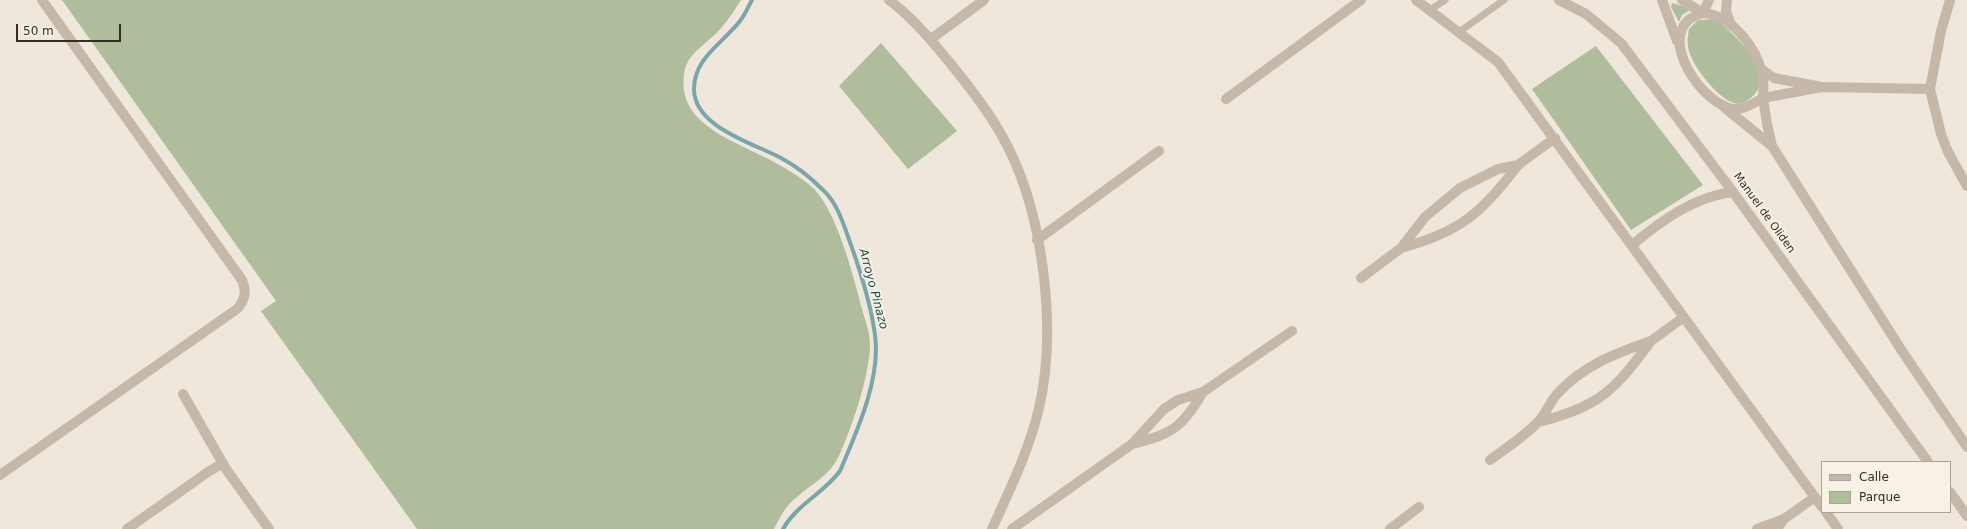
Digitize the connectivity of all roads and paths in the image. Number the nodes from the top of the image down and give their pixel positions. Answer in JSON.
{"nodes":[{"id":1,"x":42,"y":0,"type":"edge"},
{"id":2,"x":889,"y":0,"type":"edge"},
{"id":3,"x":984,"y":0,"type":"edge"},
{"id":4,"x":1362,"y":0,"type":"edge"},
{"id":5,"x":1416,"y":0,"type":"edge"},
{"id":6,"x":1445,"y":0,"type":"edge"},
{"id":7,"x":1504,"y":0,"type":"edge"},
{"id":8,"x":1559,"y":0,"type":"edge"},
{"id":9,"x":1662,"y":0,"type":"edge"},
{"id":10,"x":1682,"y":0,"type":"edge"},
{"id":11,"x":1709,"y":0,"type":"edge"},
{"id":12,"x":1727,"y":0,"type":"edge"},
{"id":13,"x":1950,"y":0,"type":"edge"},
{"id":14,"x":1430,"y":10,"type":"junction"},
{"id":15,"x":1703,"y":13,"type":"junction"},
{"id":16,"x":1731,"y":25,"type":"junction"},
{"id":17,"x":1458,"y":32,"type":"junction"},
{"id":18,"x":931,"y":39,"type":"junction"},
{"id":19,"x":1679,"y":45,"type":"junction"},
{"id":20,"x":1761,"y":69,"type":"junction"},
{"id":21,"x":1822,"y":87,"type":"junction"},
{"id":22,"x":1930,"y":88,"type":"junction"},
{"id":23,"x":1763,"y":98,"type":"junction"},
{"id":24,"x":1226,"y":99,"type":"dead end"},
{"id":25,"x":1723,"y":106,"type":"junction"},
{"id":26,"x":1555,"y":138,"type":"junction"},
{"id":27,"x":1772,"y":146,"type":"junction"},
{"id":28,"x":1159,"y":151,"type":"dead end"},
{"id":29,"x":1518,"y":165,"type":"junction"},
{"id":30,"x":1967,"y":186,"type":"edge"},
{"id":31,"x":1733,"y":192,"type":"junction"},
{"id":32,"x":1038,"y":240,"type":"junction"},
{"id":33,"x":1632,"y":246,"type":"junction"},
{"id":34,"x":1401,"y":248,"type":"junction"},
{"id":35,"x":1361,"y":278,"type":"dead end"},
{"id":36,"x":1684,"y":317,"type":"junction"},
{"id":37,"x":1292,"y":331,"type":"dead end"},
{"id":38,"x":1651,"y":341,"type":"junction"},
{"id":39,"x":1203,"y":392,"type":"junction"},
{"id":40,"x":183,"y":394,"type":"dead end"},
{"id":41,"x":1539,"y":422,"type":"junction"},
{"id":42,"x":1132,"y":444,"type":"junction"},
{"id":43,"x":1967,"y":447,"type":"edge"},
{"id":44,"x":1490,"y":460,"type":"dead end"},
{"id":45,"x":1927,"y":461,"type":"edge"},
{"id":46,"x":223,"y":463,"type":"junction"},
{"id":47,"x":0,"y":475,"type":"edge"},
{"id":48,"x":1951,"y":493,"type":"edge"},
{"id":49,"x":1815,"y":497,"type":"junction"},
{"id":50,"x":1821,"y":506,"type":"edge"},
{"id":51,"x":1419,"y":507,"type":"dead end"},
{"id":52,"x":1827,"y":513,"type":"edge"},
{"id":53,"x":1967,"y":516,"type":"edge"},
{"id":54,"x":1784,"y":519,"type":"junction"},
{"id":55,"x":127,"y":529,"type":"edge"},
{"id":56,"x":269,"y":529,"type":"edge"},
{"id":57,"x":992,"y":529,"type":"edge"},
{"id":58,"x":1012,"y":529,"type":"edge"},
{"id":59,"x":1390,"y":529,"type":"edge"},
{"id":60,"x":1757,"y":529,"type":"edge"},
{"id":61,"x":1777,"y":529,"type":"edge"},
{"id":62,"x":1838,"y":529,"type":"edge"}],
"edges":[{"from":1,"to":47,"type":"street"},
{"from":2,"to":18,"type":"street"},
{"from":3,"to":18,"type":"street"},
{"from":4,"to":24,"type":"street"},
{"from":5,"to":14,"type":"street"},
{"from":6,"to":14,"type":"lane"},
{"from":7,"to":17,"type":"lane"},
{"from":8,"to":31,"type":"street","name":"Manuel de Oliden"},
{"from":9,"to":19,"type":"street"},
{"from":10,"to":15,"type":"street"},
{"from":11,"to":15,"type":"street"},
{"from":12,"to":16,"type":"street"},
{"from":13,"to":22,"type":"street"},
{"from":14,"to":17,"type":"street"},
{"from":15,"to":16,"type":"street"},
{"from":15,"to":19,"type":"street"},
{"from":16,"to":20,"type":"street"},
{"from":17,"to":26,"type":"street"},
{"from":18,"to":32,"type":"street"},
{"from":19,"to":25,"type":"street"},
{"from":20,"to":21,"type":"street"},
{"from":20,"to":23,"type":"street"},
{"from":21,"to":22,"type":"street"},
{"from":21,"to":23,"type":"street"},
{"from":22,"to":30,"type":"street"},
{"from":23,"to":25,"type":"street"},
{"from":23,"to":27,"type":"street"},
{"from":25,"to":27,"type":"street"},
{"from":26,"to":29,"type":"street"},
{"from":26,"to":33,"type":"street"},
{"from":27,"to":43,"type":"street"},
{"from":28,"to":32,"type":"street"},
{"from":29,"to":34,"type":"street"},
{"from":29,"to":34,"type":"street"},
{"from":31,"to":33,"type":"street"},
{"from":31,"to":45,"type":"street","name":"Manuel de Oliden"},
{"from":32,"to":57,"type":"street"},
{"from":33,"to":36,"type":"street"},
{"from":34,"to":35,"type":"street"},
{"from":36,"to":38,"type":"street"},
{"from":36,"to":49,"type":"street"},
{"from":37,"to":39,"type":"street"},
{"from":38,"to":41,"type":"street"},
{"from":38,"to":41,"type":"street"},
{"from":39,"to":42,"type":"street"},
{"from":39,"to":42,"type":"street"},
{"from":40,"to":46,"type":"street"},
{"from":41,"to":44,"type":"street"},
{"from":42,"to":58,"type":"street"},
{"from":46,"to":55,"type":"street"},
{"from":46,"to":56,"type":"street"},
{"from":48,"to":53,"type":"street"},
{"from":49,"to":50,"type":"street"},
{"from":49,"to":54,"type":"street"},
{"from":51,"to":59,"type":"street"},
{"from":52,"to":62,"type":"street"},
{"from":54,"to":60,"type":"street"},
{"from":54,"to":61,"type":"street"}]}
